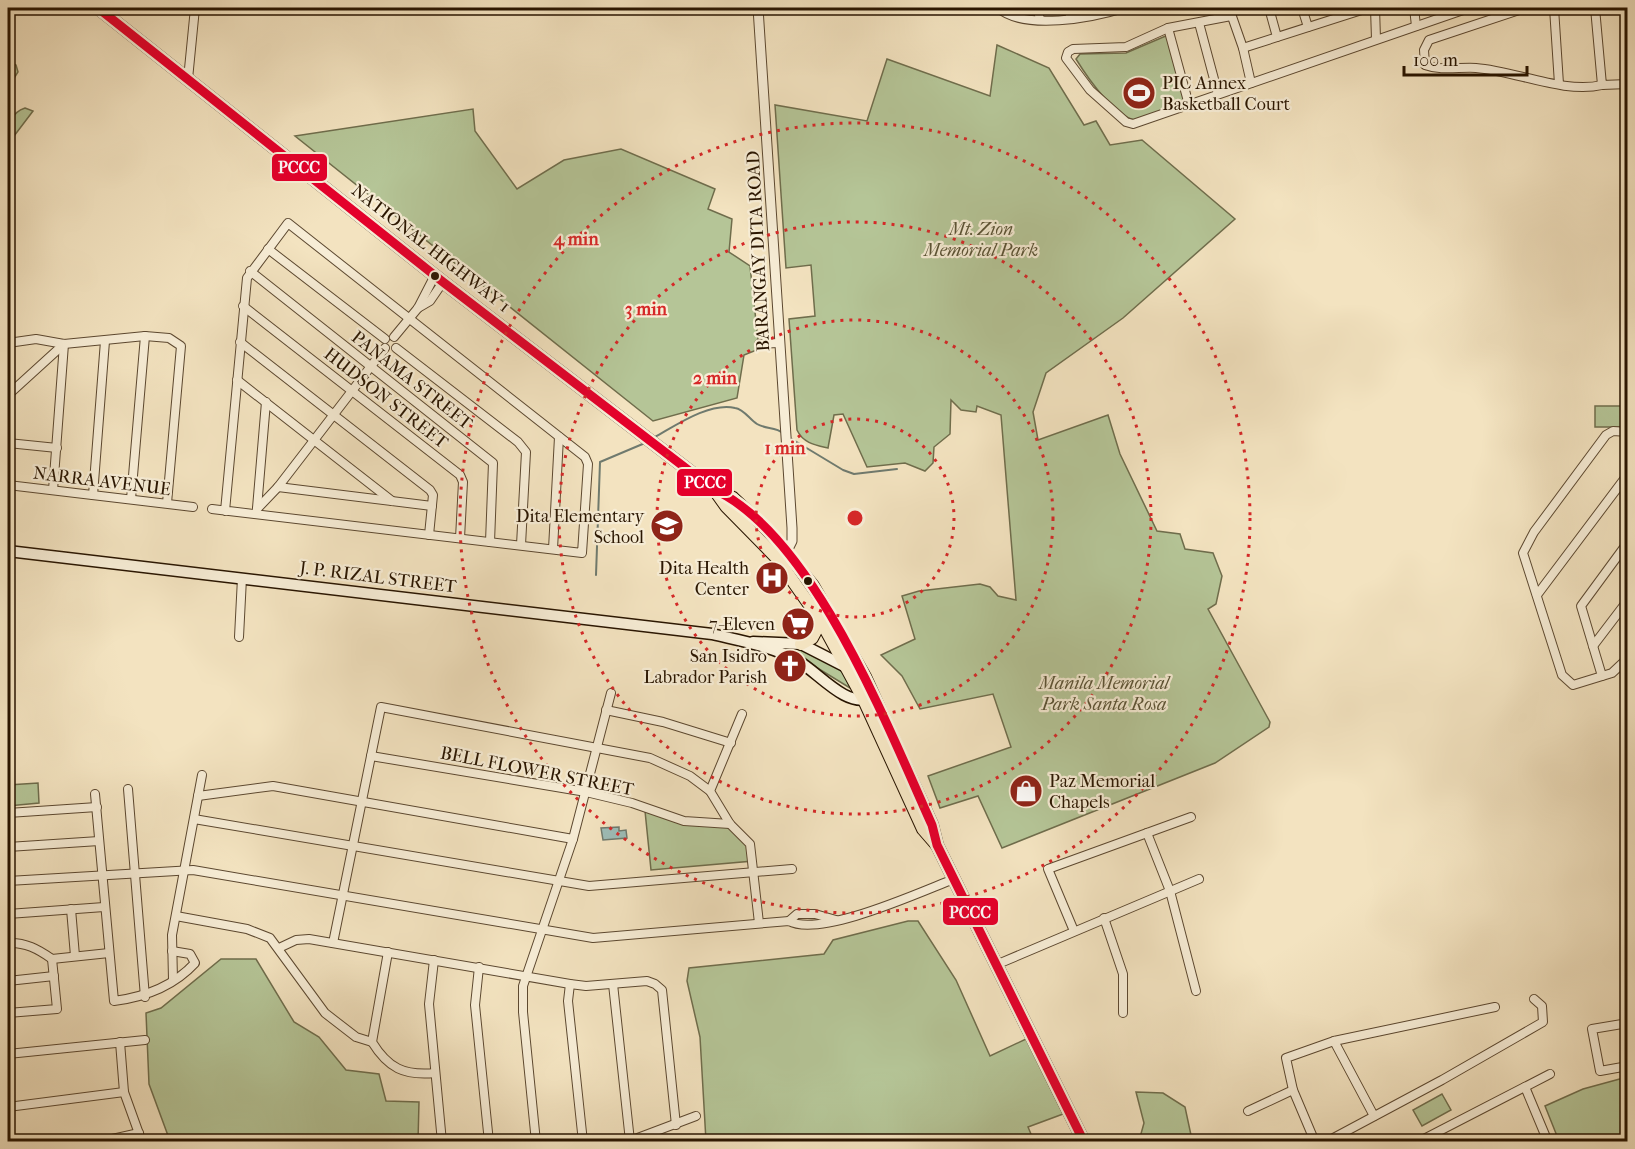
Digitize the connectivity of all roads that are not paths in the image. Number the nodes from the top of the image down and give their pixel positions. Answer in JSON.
{"nodes":[{"id":1,"x":98,"y":8,"type":"edge"},
{"id":2,"x":195,"y":8,"type":"edge"},
{"id":3,"x":758,"y":8,"type":"edge"},
{"id":4,"x":998,"y":8,"type":"edge"},
{"id":5,"x":1037,"y":8,"type":"edge"},
{"id":6,"x":1068,"y":8,"type":"edge"},
{"id":7,"x":1124,"y":8,"type":"edge"},
{"id":8,"x":1269,"y":8,"type":"edge"},
{"id":9,"x":1302,"y":8,"type":"edge"},
{"id":10,"x":1368,"y":8,"type":"edge"},
{"id":11,"x":1375,"y":8,"type":"edge"},
{"id":12,"x":1414,"y":8,"type":"edge"},
{"id":13,"x":1469,"y":8,"type":"edge"},
{"id":14,"x":1525,"y":8,"type":"edge"},
{"id":15,"x":1554,"y":8,"type":"edge"},
{"id":16,"x":1595,"y":8,"type":"edge"},
{"id":17,"x":1100,"y":11,"type":"edge"},
{"id":18,"x":1448,"y":11,"type":"edge"},
{"id":19,"x":1230,"y":12,"type":"edge"},
{"id":20,"x":1342,"y":12,"type":"edge"},
{"id":21,"x":1040,"y":19,"type":"junction"},
{"id":22,"x":1071,"y":19,"type":"junction"},
{"id":23,"x":1199,"y":23,"type":"junction"},
{"id":24,"x":1416,"y":26,"type":"junction"},
{"id":25,"x":1308,"y":27,"type":"junction"},
{"id":26,"x":1168,"y":28,"type":"junction"},
{"id":27,"x":1277,"y":37,"type":"junction"},
{"id":28,"x":1376,"y":39,"type":"junction"},
{"id":29,"x":1243,"y":48,"type":"junction"},
{"id":30,"x":188,"y":79,"type":"junction"},
{"id":31,"x":1251,"y":83,"type":"junction"},
{"id":32,"x":1559,"y":84,"type":"junction"},
{"id":33,"x":1628,"y":84,"type":"edge"},
{"id":34,"x":1602,"y":85,"type":"junction"},
{"id":35,"x":1218,"y":94,"type":"junction"},
{"id":36,"x":1189,"y":105,"type":"junction"},
{"id":37,"x":268,"y":249,"type":"junction"},
{"id":38,"x":249,"y":271,"type":"junction"},
{"id":39,"x":439,"y":279,"type":"junction"},
{"id":40,"x":243,"y":306,"type":"junction"},
{"id":41,"x":409,"y":320,"type":"junction"},
{"id":42,"x":145,"y":336,"type":"junction"},
{"id":43,"x":390,"y":338,"type":"junction"},
{"id":44,"x":105,"y":341,"type":"junction"},
{"id":45,"x":240,"y":342,"type":"junction"},
{"id":46,"x":8,"y":343,"type":"edge"},
{"id":47,"x":779,"y":343,"type":"junction"},
{"id":48,"x":63,"y":344,"type":"junction"},
{"id":49,"x":759,"y":344,"type":"dead end"},
{"id":50,"x":385,"y":348,"type":"junction"},
{"id":51,"x":396,"y":348,"type":"junction"},
{"id":52,"x":370,"y":366,"type":"junction"},
{"id":53,"x":237,"y":380,"type":"junction"},
{"id":54,"x":352,"y":391,"type":"junction"},
{"id":55,"x":8,"y":395,"type":"edge"},
{"id":56,"x":266,"y":402,"type":"junction"},
{"id":57,"x":334,"y":415,"type":"junction"},
{"id":58,"x":1628,"y":432,"type":"edge"},
{"id":59,"x":559,"y":437,"type":"junction"},
{"id":60,"x":313,"y":441,"type":"junction"},
{"id":61,"x":8,"y":442,"type":"edge"},
{"id":62,"x":57,"y":448,"type":"junction"},
{"id":63,"x":1628,"y":474,"type":"edge"},
{"id":64,"x":1624,"y":483,"type":"edge"},
{"id":65,"x":8,"y":485,"type":"edge"},
{"id":66,"x":278,"y":487,"type":"junction"},
{"id":67,"x":53,"y":490,"type":"junction"},
{"id":68,"x":716,"y":492,"type":"junction"},
{"id":69,"x":93,"y":495,"type":"junction"},
{"id":70,"x":131,"y":499,"type":"junction"},
{"id":71,"x":392,"y":501,"type":"junction"},
{"id":72,"x":167,"y":503,"type":"junction"},
{"id":73,"x":432,"y":506,"type":"junction"},
{"id":74,"x":193,"y":507,"type":"dead end"},
{"id":75,"x":212,"y":509,"type":"dead end"},
{"id":76,"x":225,"y":511,"type":"junction"},
{"id":77,"x":257,"y":512,"type":"junction"},
{"id":78,"x":792,"y":528,"type":"junction"},
{"id":79,"x":769,"y":532,"type":"junction"},
{"id":80,"x":429,"y":535,"type":"junction"},
{"id":81,"x":460,"y":538,"type":"junction"},
{"id":82,"x":490,"y":542,"type":"junction"},
{"id":83,"x":1628,"y":542,"type":"edge"},
{"id":84,"x":521,"y":545,"type":"junction"},
{"id":85,"x":553,"y":549,"type":"junction"},
{"id":86,"x":8,"y":551,"type":"edge"},
{"id":87,"x":783,"y":556,"type":"junction"},
{"id":88,"x":242,"y":578,"type":"junction"},
{"id":89,"x":1537,"y":595,"type":"junction"},
{"id":90,"x":1628,"y":600,"type":"edge"},
{"id":91,"x":821,"y":621,"type":"junction"},
{"id":92,"x":239,"y":637,"type":"dead end"},
{"id":93,"x":744,"y":642,"type":"junction"},
{"id":94,"x":801,"y":644,"type":"junction"},
{"id":95,"x":1593,"y":646,"type":"junction"},
{"id":96,"x":1628,"y":658,"type":"edge"},
{"id":97,"x":848,"y":668,"type":"junction"},
{"id":98,"x":1602,"y":676,"type":"junction"},
{"id":99,"x":865,"y":677,"type":"junction"},
{"id":100,"x":611,"y":693,"type":"dead end"},
{"id":101,"x":869,"y":698,"type":"junction"},
{"id":102,"x":606,"y":711,"type":"junction"},
{"id":103,"x":742,"y":714,"type":"dead end"},
{"id":104,"x":731,"y":742,"type":"junction"},
{"id":105,"x":598,"y":747,"type":"junction"},
{"id":106,"x":371,"y":756,"type":"junction"},
{"id":107,"x":202,"y":775,"type":"dead end"},
{"id":108,"x":128,"y":789,"type":"dead end"},
{"id":109,"x":710,"y":791,"type":"junction"},
{"id":110,"x":586,"y":792,"type":"junction"},
{"id":111,"x":95,"y":794,"type":"dead end"},
{"id":112,"x":198,"y":796,"type":"junction"},
{"id":113,"x":362,"y":802,"type":"junction"},
{"id":114,"x":97,"y":807,"type":"junction"},
{"id":115,"x":8,"y":813,"type":"edge"},
{"id":116,"x":1191,"y":817,"type":"dead end"},
{"id":117,"x":194,"y":819,"type":"junction"},
{"id":118,"x":730,"y":824,"type":"junction"},
{"id":119,"x":1147,"y":833,"type":"junction"},
{"id":120,"x":573,"y":838,"type":"junction"},
{"id":121,"x":99,"y":841,"type":"junction"},
{"id":122,"x":8,"y":847,"type":"edge"},
{"id":123,"x":353,"y":847,"type":"junction"},
{"id":124,"x":185,"y":869,"type":"junction"},
{"id":125,"x":792,"y":869,"type":"dead end"},
{"id":126,"x":134,"y":872,"type":"junction"},
{"id":127,"x":754,"y":873,"type":"junction"},
{"id":128,"x":102,"y":874,"type":"junction"},
{"id":129,"x":954,"y":879,"type":"junction"},
{"id":130,"x":1199,"y":879,"type":"dead end"},
{"id":131,"x":8,"y":881,"type":"edge"},
{"id":132,"x":560,"y":881,"type":"junction"},
{"id":133,"x":1170,"y":891,"type":"junction"},
{"id":134,"x":343,"y":896,"type":"junction"},
{"id":135,"x":104,"y":907,"type":"junction"},
{"id":136,"x":71,"y":909,"type":"junction"},
{"id":137,"x":8,"y":914,"type":"edge"},
{"id":138,"x":176,"y":916,"type":"junction"},
{"id":139,"x":1104,"y":918,"type":"junction"},
{"id":140,"x":759,"y":924,"type":"junction"},
{"id":141,"x":544,"y":930,"type":"junction"},
{"id":142,"x":1074,"y":931,"type":"junction"},
{"id":143,"x":8,"y":943,"type":"edge"},
{"id":144,"x":333,"y":943,"type":"junction"},
{"id":145,"x":279,"y":948,"type":"junction"},
{"id":146,"x":172,"y":951,"type":"junction"},
{"id":147,"x":388,"y":952,"type":"junction"},
{"id":148,"x":109,"y":953,"type":"junction"},
{"id":149,"x":75,"y":956,"type":"junction"},
{"id":150,"x":52,"y":959,"type":"junction"},
{"id":151,"x":434,"y":960,"type":"junction"},
{"id":152,"x":998,"y":964,"type":"junction"},
{"id":153,"x":479,"y":968,"type":"junction"},
{"id":154,"x":54,"y":976,"type":"junction"},
{"id":155,"x":526,"y":977,"type":"junction"},
{"id":156,"x":173,"y":980,"type":"junction"},
{"id":157,"x":8,"y":981,"type":"edge"},
{"id":158,"x":570,"y":984,"type":"junction"},
{"id":159,"x":613,"y":984,"type":"junction"},
{"id":160,"x":1196,"y":991,"type":"dead end"},
{"id":161,"x":145,"y":997,"type":"junction"},
{"id":162,"x":1534,"y":999,"type":"dead end"},
{"id":163,"x":1495,"y":1007,"type":"dead end"},
{"id":164,"x":8,"y":1013,"type":"edge"},
{"id":165,"x":1123,"y":1013,"type":"dead end"},
{"id":166,"x":1628,"y":1023,"type":"edge"},
{"id":167,"x":145,"y":1040,"type":"dead end"},
{"id":168,"x":1334,"y":1041,"type":"junction"},
{"id":169,"x":120,"y":1042,"type":"junction"},
{"id":170,"x":372,"y":1042,"type":"junction"},
{"id":171,"x":8,"y":1054,"type":"edge"},
{"id":172,"x":1628,"y":1066,"type":"edge"},
{"id":173,"x":435,"y":1073,"type":"junction"},
{"id":174,"x":1550,"y":1074,"type":"dead end"},
{"id":175,"x":1525,"y":1087,"type":"junction"},
{"id":176,"x":1293,"y":1090,"type":"junction"},
{"id":177,"x":124,"y":1092,"type":"junction"},
{"id":178,"x":8,"y":1107,"type":"edge"},
{"id":179,"x":1248,"y":1112,"type":"dead end"},
{"id":180,"x":696,"y":1116,"type":"dead end"},
{"id":181,"x":1374,"y":1116,"type":"junction"},
{"id":182,"x":676,"y":1125,"type":"junction"},
{"id":183,"x":139,"y":1133,"type":"junction"},
{"id":184,"x":629,"y":1141,"type":"edge"},
{"id":185,"x":99,"y":1142,"type":"edge"},
{"id":186,"x":142,"y":1142,"type":"edge"},
{"id":187,"x":442,"y":1142,"type":"edge"},
{"id":188,"x":489,"y":1142,"type":"edge"},
{"id":189,"x":536,"y":1142,"type":"edge"},
{"id":190,"x":584,"y":1142,"type":"edge"},
{"id":191,"x":1084,"y":1142,"type":"edge"},
{"id":192,"x":1315,"y":1142,"type":"edge"},
{"id":193,"x":1326,"y":1142,"type":"edge"},
{"id":194,"x":1418,"y":1142,"type":"edge"},
{"id":195,"x":1548,"y":1142,"type":"edge"}],
"edges":[{"from":1,"to":30,"type":"highway","name":"NATIONAL HIGHWAY 1"},
{"from":2,"to":30,"type":"street"},
{"from":3,"to":47,"type":"street","name":"BARANGAY DITA ROAD"},
{"from":4,"to":21,"type":"street"},
{"from":5,"to":21,"type":"street"},
{"from":6,"to":22,"type":"street"},
{"from":7,"to":17,"type":"street"},
{"from":8,"to":27,"type":"street"},
{"from":9,"to":25,"type":"street"},
{"from":10,"to":20,"type":"street"},
{"from":11,"to":28,"type":"street"},
{"from":12,"to":24,"type":"street"},
{"from":13,"to":18,"type":"street"},
{"from":14,"to":32,"type":"street"},
{"from":15,"to":32,"type":"street"},
{"from":16,"to":34,"type":"street"},
{"from":17,"to":22,"type":"street"},
{"from":18,"to":24,"type":"street"},
{"from":19,"to":23,"type":"street"},
{"from":19,"to":29,"type":"street"},
{"from":20,"to":25,"type":"street"},
{"from":21,"to":22,"type":"street"},
{"from":23,"to":26,"type":"street"},
{"from":23,"to":35,"type":"street"},
{"from":24,"to":28,"type":"street"},
{"from":25,"to":27,"type":"street"},
{"from":26,"to":36,"type":"street"},
{"from":26,"to":36,"type":"street"},
{"from":27,"to":29,"type":"street"},
{"from":28,"to":31,"type":"street"},
{"from":29,"to":31,"type":"street"},
{"from":30,"to":39,"type":"highway","name":"NATIONAL HIGHWAY 1"},
{"from":31,"to":35,"type":"street"},
{"from":32,"to":34,"type":"street"},
{"from":33,"to":34,"type":"street"},
{"from":35,"to":36,"type":"street"},
{"from":37,"to":38,"type":"street"},
{"from":37,"to":41,"type":"street"},
{"from":37,"to":43,"type":"street"},
{"from":38,"to":40,"type":"street"},
{"from":38,"to":52,"type":"street","name":"PANAMA STREET"},
{"from":39,"to":41,"type":"street"},
{"from":39,"to":68,"type":"highway","name":"NATIONAL HIGHWAY 1"},
{"from":40,"to":45,"type":"street"},
{"from":40,"to":54,"type":"street","name":"HUDSON STREET"},
{"from":41,"to":43,"type":"street"},
{"from":41,"to":59,"type":"street"},
{"from":42,"to":44,"type":"street"},
{"from":42,"to":70,"type":"street"},
{"from":42,"to":72,"type":"street"},
{"from":43,"to":50,"type":"street"},
{"from":43,"to":51,"type":"street"},
{"from":44,"to":48,"type":"street"},
{"from":44,"to":69,"type":"street"},
{"from":45,"to":53,"type":"street"},
{"from":45,"to":57,"type":"street"},
{"from":46,"to":48,"type":"street"},
{"from":47,"to":49,"type":"street"},
{"from":47,"to":78,"type":"street","name":"BARANGAY DITA ROAD"},
{"from":48,"to":55,"type":"street"},
{"from":48,"to":62,"type":"street"},
{"from":50,"to":51,"type":"street"},
{"from":50,"to":52,"type":"street"},
{"from":51,"to":84,"type":"street"},
{"from":52,"to":54,"type":"street"},
{"from":52,"to":82,"type":"street","name":"PANAMA STREET"},
{"from":53,"to":56,"type":"street"},
{"from":53,"to":76,"type":"street"},
{"from":54,"to":57,"type":"street"},
{"from":54,"to":81,"type":"street","name":"HUDSON STREET"},
{"from":56,"to":60,"type":"street"},
{"from":56,"to":77,"type":"street"},
{"from":57,"to":60,"type":"street"},
{"from":57,"to":73,"type":"street"},
{"from":58,"to":89,"type":"street"},
{"from":59,"to":85,"type":"street"},
{"from":59,"to":85,"type":"street"},
{"from":60,"to":66,"type":"street"},
{"from":60,"to":71,"type":"street"},
{"from":61,"to":62,"type":"street"},
{"from":62,"to":67,"type":"street"},
{"from":63,"to":64,"type":"street"},
{"from":64,"to":89,"type":"street"},
{"from":65,"to":67,"type":"street","name":"NARRA AVENUE"},
{"from":66,"to":71,"type":"street"},
{"from":66,"to":77,"type":"street"},
{"from":67,"to":69,"type":"street","name":"NARRA AVENUE"},
{"from":68,"to":79,"type":"highway","name":"NATIONAL HIGHWAY 1"},
{"from":68,"to":87,"type":"highway","name":"NATIONAL HIGHWAY 1"},
{"from":69,"to":70,"type":"street","name":"NARRA AVENUE"},
{"from":70,"to":72,"type":"street","name":"NARRA AVENUE"},
{"from":71,"to":73,"type":"street"},
{"from":72,"to":74,"type":"street","name":"NARRA AVENUE"},
{"from":73,"to":80,"type":"street"},
{"from":75,"to":76,"type":"street"},
{"from":76,"to":77,"type":"street"},
{"from":77,"to":80,"type":"street"},
{"from":78,"to":79,"type":"street"},
{"from":78,"to":87,"type":"street","name":"BARANGAY DITA ROAD"},
{"from":79,"to":87,"type":"highway","name":"NATIONAL HIGHWAY 1"},
{"from":80,"to":81,"type":"street"},
{"from":81,"to":82,"type":"street"},
{"from":82,"to":84,"type":"street"},
{"from":83,"to":95,"type":"street"},
{"from":84,"to":85,"type":"street"},
{"from":86,"to":88,"type":"main road","name":"J. P. RIZAL STREET"},
{"from":87,"to":91,"type":"highway","name":"NATIONAL HIGHWAY 1"},
{"from":87,"to":99,"type":"highway","name":"NATIONAL HIGHWAY 1"},
{"from":88,"to":92,"type":"street"},
{"from":88,"to":93,"type":"main road","name":"J. P. RIZAL STREET"},
{"from":89,"to":98,"type":"street"},
{"from":90,"to":95,"type":"street"},
{"from":91,"to":94,"type":"highway"},
{"from":91,"to":97,"type":"highway","name":"NATIONAL HIGHWAY 1"},
{"from":93,"to":94,"type":"main road","name":"J. P. RIZAL STREET"},
{"from":93,"to":101,"type":"main road","name":"J. P. RIZAL STREET"},
{"from":94,"to":97,"type":"main road","name":"J. P. RIZAL STREET"},
{"from":95,"to":98,"type":"street"},
{"from":96,"to":98,"type":"street"},
{"from":97,"to":99,"type":"main road","name":"J. P. RIZAL STREET"},
{"from":97,"to":101,"type":"highway","name":"NATIONAL HIGHWAY 1"},
{"from":99,"to":101,"type":"highway","name":"NATIONAL HIGHWAY 1"},
{"from":100,"to":102,"type":"street"},
{"from":101,"to":129,"type":"highway","name":"NATIONAL HIGHWAY 1"},
{"from":102,"to":104,"type":"street"},
{"from":102,"to":105,"type":"street"},
{"from":103,"to":104,"type":"street"},
{"from":104,"to":109,"type":"street"},
{"from":105,"to":106,"type":"street"},
{"from":105,"to":109,"type":"street"},
{"from":105,"to":110,"type":"street"},
{"from":106,"to":110,"type":"street","name":"BELL FLOWER STREET"},
{"from":106,"to":113,"type":"street"},
{"from":107,"to":112,"type":"street"},
{"from":108,"to":126,"type":"street"},
{"from":109,"to":118,"type":"street"},
{"from":110,"to":118,"type":"street","name":"BELL FLOWER STREET"},
{"from":110,"to":120,"type":"street"},
{"from":111,"to":114,"type":"street"},
{"from":112,"to":113,"type":"street"},
{"from":112,"to":117,"type":"street"},
{"from":113,"to":120,"type":"street"},
{"from":113,"to":123,"type":"street"},
{"from":114,"to":115,"type":"street"},
{"from":114,"to":121,"type":"street"},
{"from":116,"to":119,"type":"street"},
{"from":117,"to":123,"type":"street"},
{"from":117,"to":124,"type":"street"},
{"from":118,"to":127,"type":"street"},
{"from":119,"to":133,"type":"street"},
{"from":119,"to":142,"type":"street"},
{"from":120,"to":132,"type":"street"},
{"from":121,"to":122,"type":"street"},
{"from":121,"to":128,"type":"street"},
{"from":123,"to":132,"type":"street"},
{"from":123,"to":134,"type":"street"},
{"from":124,"to":126,"type":"street"},
{"from":124,"to":134,"type":"street"},
{"from":124,"to":138,"type":"street"},
{"from":125,"to":127,"type":"street"},
{"from":126,"to":128,"type":"street"},
{"from":126,"to":161,"type":"street"},
{"from":127,"to":132,"type":"street"},
{"from":127,"to":140,"type":"street"},
{"from":128,"to":131,"type":"street"},
{"from":128,"to":135,"type":"street"},
{"from":129,"to":140,"type":"street"},
{"from":129,"to":152,"type":"highway","name":"NATIONAL HIGHWAY 1"},
{"from":130,"to":133,"type":"street"},
{"from":132,"to":141,"type":"street"},
{"from":133,"to":139,"type":"street"},
{"from":133,"to":160,"type":"street"},
{"from":134,"to":141,"type":"street"},
{"from":134,"to":144,"type":"street"},
{"from":135,"to":136,"type":"street"},
{"from":135,"to":148,"type":"street"},
{"from":136,"to":137,"type":"street"},
{"from":136,"to":149,"type":"street"},
{"from":138,"to":145,"type":"street"},
{"from":138,"to":146,"type":"street"},
{"from":139,"to":142,"type":"street"},
{"from":139,"to":165,"type":"street"},
{"from":140,"to":141,"type":"street"},
{"from":141,"to":155,"type":"street"},
{"from":142,"to":152,"type":"street"},
{"from":143,"to":150,"type":"street"},
{"from":144,"to":145,"type":"street"},
{"from":144,"to":147,"type":"street"},
{"from":145,"to":170,"type":"street"},
{"from":146,"to":156,"type":"street"},
{"from":146,"to":156,"type":"street"},
{"from":147,"to":151,"type":"street"},
{"from":147,"to":170,"type":"street"},
{"from":148,"to":149,"type":"street"},
{"from":148,"to":161,"type":"street"},
{"from":149,"to":150,"type":"street"},
{"from":150,"to":154,"type":"street"},
{"from":151,"to":153,"type":"street"},
{"from":151,"to":173,"type":"street"},
{"from":152,"to":191,"type":"highway","name":"NATIONAL HIGHWAY 1"},
{"from":153,"to":155,"type":"street"},
{"from":153,"to":188,"type":"street"},
{"from":154,"to":157,"type":"street"},
{"from":154,"to":164,"type":"street"},
{"from":155,"to":158,"type":"street"},
{"from":155,"to":189,"type":"street"},
{"from":156,"to":161,"type":"street"},
{"from":158,"to":159,"type":"street"},
{"from":158,"to":190,"type":"street"},
{"from":159,"to":182,"type":"street"},
{"from":159,"to":184,"type":"street"},
{"from":162,"to":181,"type":"street"},
{"from":163,"to":168,"type":"street"},
{"from":166,"to":172,"type":"street"},
{"from":167,"to":169,"type":"street"},
{"from":168,"to":176,"type":"street"},
{"from":168,"to":181,"type":"street"},
{"from":169,"to":171,"type":"street"},
{"from":169,"to":177,"type":"street"},
{"from":170,"to":173,"type":"street"},
{"from":173,"to":187,"type":"street"},
{"from":174,"to":175,"type":"street"},
{"from":175,"to":194,"type":"street"},
{"from":175,"to":195,"type":"street"},
{"from":176,"to":179,"type":"street"},
{"from":176,"to":192,"type":"street"},
{"from":177,"to":178,"type":"street"},
{"from":177,"to":183,"type":"street"},
{"from":180,"to":182,"type":"street"},
{"from":181,"to":193,"type":"street"},
{"from":182,"to":184,"type":"street"},
{"from":183,"to":185,"type":"street"},
{"from":183,"to":186,"type":"street"}]}
